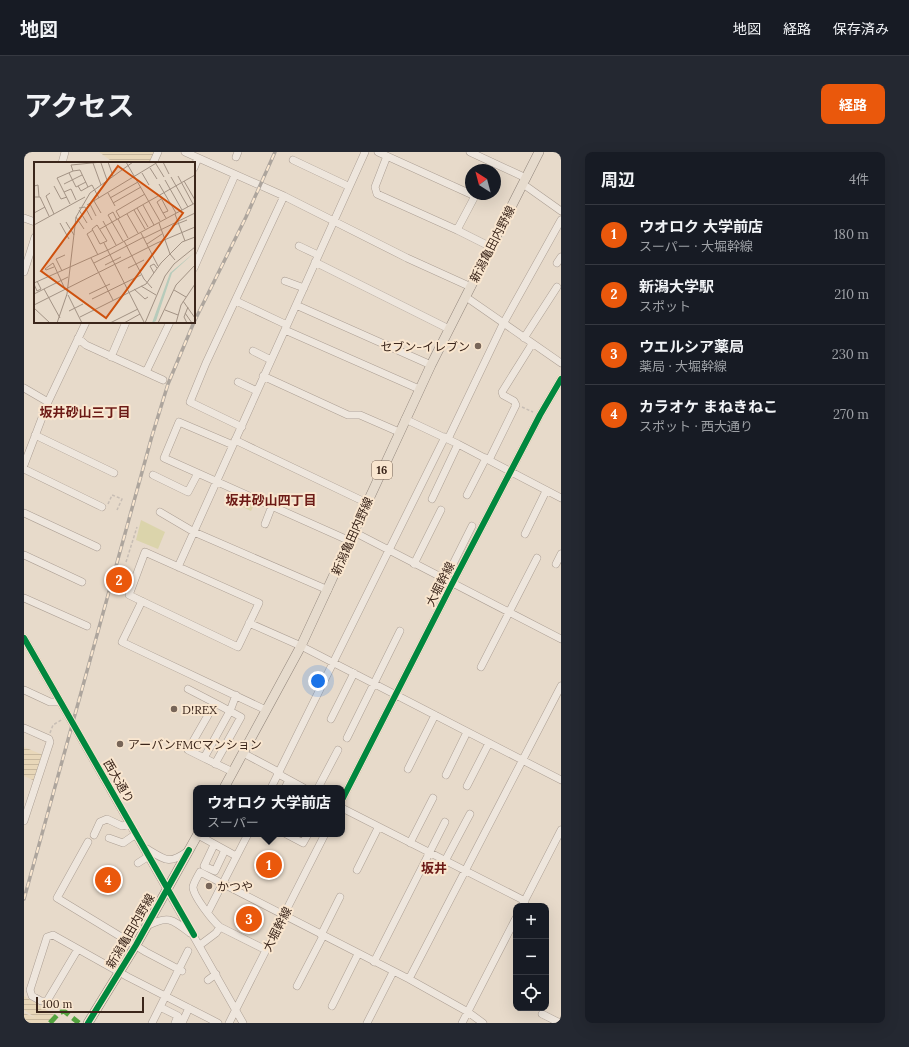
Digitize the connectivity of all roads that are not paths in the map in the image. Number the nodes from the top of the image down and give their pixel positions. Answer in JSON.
{"nodes":[{"id":1,"x":65,"y":152,"type":"edge"},
{"id":2,"x":158,"y":152,"type":"edge"},
{"id":3,"x":186,"y":152,"type":"edge"},
{"id":4,"x":363,"y":152,"type":"edge"},
{"id":5,"x":378,"y":152,"type":"edge"},
{"id":6,"x":470,"y":152,"type":"edge"},
{"id":7,"x":539,"y":152,"type":"edge"},
{"id":8,"x":387,"y":156,"type":"junction"},
{"id":9,"x":198,"y":158,"type":"junction"},
{"id":10,"x":293,"y":160,"type":"dead end"},
{"id":11,"x":62,"y":162,"type":"edge"},
{"id":12,"x":153,"y":162,"type":"edge"},
{"id":13,"x":195,"y":166,"type":"edge"},
{"id":14,"x":235,"y":175,"type":"junction"},
{"id":15,"x":525,"y":181,"type":"junction"},
{"id":16,"x":348,"y":186,"type":"junction"},
{"id":17,"x":284,"y":196,"type":"junction"},
{"id":18,"x":561,"y":211,"type":"edge"},
{"id":19,"x":24,"y":218,"type":"edge"},
{"id":20,"x":561,"y":220,"type":"edge"},
{"id":21,"x":333,"y":221,"type":"junction"},
{"id":22,"x":34,"y":222,"type":"edge"},
{"id":23,"x":457,"y":230,"type":"junction"},
{"id":24,"x":34,"y":240,"type":"edge"},
{"id":25,"x":299,"y":246,"type":"dead end"},
{"id":26,"x":491,"y":247,"type":"junction"},
{"id":27,"x":318,"y":255,"type":"junction"},
{"id":28,"x":315,"y":262,"type":"junction"},
{"id":29,"x":195,"y":266,"type":"edge"},
{"id":30,"x":24,"y":272,"type":"edge"},
{"id":31,"x":285,"y":281,"type":"dead end"},
{"id":32,"x":470,"y":287,"type":"junction"},
{"id":33,"x":557,"y":287,"type":"dead end"},
{"id":34,"x":304,"y":288,"type":"junction"},
{"id":35,"x":466,"y":297,"type":"junction"},
{"id":36,"x":236,"y":300,"type":"junction"},
{"id":37,"x":296,"y":305,"type":"junction"},
{"id":38,"x":86,"y":323,"type":"edge"},
{"id":39,"x":126,"y":323,"type":"edge"},
{"id":40,"x":170,"y":323,"type":"edge"},
{"id":41,"x":503,"y":324,"type":"junction"},
{"id":42,"x":286,"y":327,"type":"junction"},
{"id":43,"x":449,"y":329,"type":"junction"},
{"id":44,"x":78,"y":338,"type":"junction"},
{"id":45,"x":524,"y":338,"type":"junction"},
{"id":46,"x":532,"y":344,"type":"junction"},
{"id":47,"x":253,"y":351,"type":"dead end"},
{"id":48,"x":111,"y":356,"type":"junction"},
{"id":49,"x":271,"y":360,"type":"junction"},
{"id":50,"x":561,"y":363,"type":"edge"},
{"id":51,"x":431,"y":365,"type":"junction"},
{"id":52,"x":146,"y":372,"type":"junction"},
{"id":53,"x":263,"y":376,"type":"junction"},
{"id":54,"x":561,"y":379,"type":"edge"},
{"id":55,"x":163,"y":380,"type":"dead end"},
{"id":56,"x":238,"y":382,"type":"dead end"},
{"id":57,"x":24,"y":388,"type":"edge"},
{"id":58,"x":419,"y":389,"type":"junction"},
{"id":59,"x":257,"y":391,"type":"junction"},
{"id":60,"x":48,"y":402,"type":"junction"},
{"id":61,"x":406,"y":419,"type":"junction"},
{"id":62,"x":242,"y":427,"type":"junction"},
{"id":63,"x":399,"y":432,"type":"junction"},
{"id":64,"x":34,"y":435,"type":"junction"},
{"id":65,"x":446,"y":438,"type":"junction"},
{"id":66,"x":234,"y":442,"type":"junction"},
{"id":67,"x":458,"y":444,"type":"junction"},
{"id":68,"x":487,"y":459,"type":"junction"},
{"id":69,"x":24,"y":465,"type":"edge"},
{"id":70,"x":24,"y":469,"type":"edge"},
{"id":71,"x":510,"y":471,"type":"junction"},
{"id":72,"x":114,"y":473,"type":"dead end"},
{"id":73,"x":198,"y":473,"type":"junction"},
{"id":74,"x":153,"y":475,"type":"dead end"},
{"id":75,"x":217,"y":481,"type":"junction"},
{"id":76,"x":546,"y":491,"type":"junction"},
{"id":77,"x":467,"y":495,"type":"dead end"},
{"id":78,"x":561,"y":498,"type":"edge"},
{"id":79,"x":432,"y":500,"type":"dead end"},
{"id":80,"x":367,"y":503,"type":"junction"},
{"id":81,"x":272,"y":506,"type":"junction"},
{"id":82,"x":102,"y":507,"type":"dead end"},
{"id":83,"x":441,"y":510,"type":"dead end"},
{"id":84,"x":160,"y":512,"type":"dead end"},
{"id":85,"x":24,"y":513,"type":"edge"},
{"id":86,"x":265,"y":524,"type":"dead end"},
{"id":87,"x":472,"y":526,"type":"dead end"},
{"id":88,"x":194,"y":532,"type":"junction"},
{"id":89,"x":354,"y":532,"type":"junction"},
{"id":90,"x":525,"y":534,"type":"dead end"},
{"id":91,"x":350,"y":541,"type":"junction"},
{"id":92,"x":97,"y":547,"type":"dead end"},
{"id":93,"x":389,"y":551,"type":"junction"},
{"id":94,"x":24,"y":554,"type":"edge"},
{"id":95,"x":561,"y":554,"type":"edge"},
{"id":96,"x":537,"y":558,"type":"dead end"},
{"id":97,"x":414,"y":564,"type":"junction"},
{"id":98,"x":556,"y":564,"type":"dead end"},
{"id":99,"x":178,"y":567,"type":"junction"},
{"id":100,"x":82,"y":582,"type":"dead end"},
{"id":101,"x":448,"y":582,"type":"junction"},
{"id":102,"x":328,"y":590,"type":"junction"},
{"id":103,"x":24,"y":598,"type":"edge"},
{"id":104,"x":142,"y":601,"type":"junction"},
{"id":105,"x":509,"y":613,"type":"junction"},
{"id":106,"x":249,"y":623,"type":"junction"},
{"id":107,"x":87,"y":626,"type":"dead end"},
{"id":108,"x":400,"y":631,"type":"dead end"},
{"id":109,"x":24,"y":638,"type":"edge"},
{"id":110,"x":561,"y":639,"type":"edge"},
{"id":111,"x":301,"y":646,"type":"junction"},
{"id":112,"x":334,"y":663,"type":"junction"},
{"id":113,"x":481,"y":667,"type":"dead end"},
{"id":114,"x":354,"y":674,"type":"junction"},
{"id":115,"x":374,"y":684,"type":"junction"},
{"id":116,"x":561,"y":686,"type":"edge"},
{"id":117,"x":188,"y":689,"type":"dead end"},
{"id":118,"x":24,"y":690,"type":"edge"},
{"id":119,"x":236,"y":695,"type":"junction"},
{"id":120,"x":396,"y":695,"type":"junction"},
{"id":121,"x":60,"y":702,"type":"junction"},
{"id":122,"x":215,"y":703,"type":"junction"},
{"id":123,"x":266,"y":710,"type":"junction"},
{"id":124,"x":230,"y":711,"type":"junction"},
{"id":125,"x":435,"y":716,"type":"junction"},
{"id":126,"x":331,"y":719,"type":"dead end"},
{"id":127,"x":24,"y":728,"type":"edge"},
{"id":128,"x":467,"y":732,"type":"junction"},
{"id":129,"x":347,"y":738,"type":"dead end"},
{"id":130,"x":489,"y":743,"type":"junction"},
{"id":131,"x":338,"y":750,"type":"dead end"},
{"id":132,"x":243,"y":753,"type":"junction"},
{"id":133,"x":204,"y":758,"type":"junction"},
{"id":134,"x":523,"y":761,"type":"junction"},
{"id":135,"x":215,"y":764,"type":"junction"},
{"id":136,"x":408,"y":769,"type":"dead end"},
{"id":137,"x":233,"y":772,"type":"junction"},
{"id":138,"x":279,"y":774,"type":"junction"},
{"id":139,"x":446,"y":775,"type":"dead end"},
{"id":140,"x":289,"y":780,"type":"junction"},
{"id":141,"x":561,"y":780,"type":"edge"},
{"id":142,"x":226,"y":785,"type":"edge"},
{"id":143,"x":273,"y":785,"type":"edge"},
{"id":144,"x":286,"y":785,"type":"edge"},
{"id":145,"x":298,"y":785,"type":"edge"},
{"id":146,"x":320,"y":785,"type":"edge"},
{"id":147,"x":467,"y":786,"type":"dead end"},
{"id":148,"x":345,"y":794,"type":"edge"},
{"id":149,"x":433,"y":798,"type":"dead end"},
{"id":150,"x":345,"y":810,"type":"edge"},
{"id":151,"x":470,"y":814,"type":"dead end"},
{"id":152,"x":24,"y":821,"type":"edge"},
{"id":153,"x":445,"y":822,"type":"dead end"},
{"id":154,"x":130,"y":824,"type":"junction"},
{"id":155,"x":378,"y":828,"type":"junction"},
{"id":156,"x":561,"y":830,"type":"edge"},
{"id":157,"x":136,"y":834,"type":"junction"},
{"id":158,"x":94,"y":835,"type":"dead end"},
{"id":159,"x":197,"y":837,"type":"edge"},
{"id":160,"x":202,"y":837,"type":"edge"},
{"id":161,"x":246,"y":837,"type":"edge"},
{"id":162,"x":292,"y":837,"type":"edge"},
{"id":163,"x":307,"y":837,"type":"edge"},
{"id":164,"x":323,"y":837,"type":"edge"},
{"id":165,"x":110,"y":838,"type":"dead end"},
{"id":166,"x":88,"y":842,"type":"dead end"},
{"id":167,"x":410,"y":843,"type":"junction"},
{"id":168,"x":214,"y":844,"type":"junction"},
{"id":169,"x":145,"y":848,"type":"junction"},
{"id":170,"x":189,"y":850,"type":"junction"},
{"id":171,"x":225,"y":850,"type":"junction"},
{"id":172,"x":430,"y":854,"type":"junction"},
{"id":173,"x":149,"y":856,"type":"junction"},
{"id":174,"x":236,"y":856,"type":"junction"},
{"id":175,"x":445,"y":861,"type":"junction"},
{"id":176,"x":138,"y":862,"type":"dead end"},
{"id":177,"x":357,"y":870,"type":"dead end"},
{"id":178,"x":464,"y":870,"type":"junction"},
{"id":179,"x":207,"y":871,"type":"junction"},
{"id":180,"x":222,"y":883,"type":"junction"},
{"id":181,"x":168,"y":889,"type":"junction"},
{"id":182,"x":340,"y":897,"type":"dead end"},
{"id":183,"x":523,"y":903,"type":"edge"},
{"id":184,"x":208,"y":912,"type":"junction"},
{"id":185,"x":141,"y":914,"type":"dead end"},
{"id":186,"x":284,"y":915,"type":"junction"},
{"id":187,"x":148,"y":922,"type":"junction"},
{"id":188,"x":513,"y":924,"type":"edge"},
{"id":189,"x":220,"y":928,"type":"junction"},
{"id":190,"x":194,"y":935,"type":"junction"},
{"id":191,"x":322,"y":935,"type":"junction"},
{"id":192,"x":136,"y":945,"type":"junction"},
{"id":193,"x":200,"y":945,"type":"junction"},
{"id":194,"x":78,"y":949,"type":"junction"},
{"id":195,"x":266,"y":950,"type":"junction"},
{"id":196,"x":188,"y":951,"type":"dead end"},
{"id":197,"x":358,"y":954,"type":"junction"},
{"id":198,"x":374,"y":962,"type":"junction"},
{"id":199,"x":180,"y":970,"type":"junction"},
{"id":200,"x":119,"y":972,"type":"junction"},
{"id":201,"x":393,"y":972,"type":"junction"},
{"id":202,"x":216,"y":974,"type":"junction"},
{"id":203,"x":409,"y":979,"type":"junction"},
{"id":204,"x":208,"y":980,"type":"dead end"},
{"id":205,"x":297,"y":986,"type":"dead end"},
{"id":206,"x":164,"y":996,"type":"junction"},
{"id":207,"x":332,"y":1006,"type":"dead end"},
{"id":208,"x":160,"y":1007,"type":"junction"},
{"id":209,"x":191,"y":1007,"type":"junction"},
{"id":210,"x":236,"y":1009,"type":"junction"},
{"id":211,"x":468,"y":1012,"type":"junction"},
{"id":212,"x":542,"y":1014,"type":"dead end"},
{"id":213,"x":216,"y":1021,"type":"edge"},
{"id":214,"x":88,"y":1023,"type":"edge"},
{"id":215,"x":152,"y":1023,"type":"edge"},
{"id":216,"x":175,"y":1023,"type":"edge"},
{"id":217,"x":182,"y":1023,"type":"edge"},
{"id":218,"x":229,"y":1023,"type":"edge"},
{"id":219,"x":243,"y":1023,"type":"edge"},
{"id":220,"x":367,"y":1023,"type":"edge"},
{"id":221,"x":462,"y":1023,"type":"edge"},
{"id":222,"x":483,"y":1023,"type":"edge"},
{"id":223,"x":560,"y":1023,"type":"edge"}],
"edges":[{"from":1,"to":11,"type":"street"},
{"from":2,"to":12,"type":"street"},
{"from":3,"to":9,"type":"street"},
{"from":4,"to":16,"type":"street"},
{"from":5,"to":8,"type":"street"},
{"from":6,"to":15,"type":"street"},
{"from":7,"to":15,"type":"main road","name":"新潟亀田内野線","number":"16"},
{"from":8,"to":23,"type":"street"},
{"from":8,"to":23,"type":"street"},
{"from":9,"to":13,"type":"street"},
{"from":9,"to":14,"type":"street"},
{"from":10,"to":16,"type":"street"},
{"from":14,"to":17,"type":"street"},
{"from":14,"to":29,"type":"street"},
{"from":15,"to":18,"type":"street"},
{"from":15,"to":26,"type":"main road","name":"新潟亀田内野線","number":"16"},
{"from":16,"to":21,"type":"street"},
{"from":17,"to":21,"type":"street"},
{"from":17,"to":36,"type":"street"},
{"from":19,"to":22,"type":"street"},
{"from":20,"to":41,"type":"street"},
{"from":21,"to":27,"type":"street"},
{"from":21,"to":32,"type":"street"},
{"from":23,"to":26,"type":"street"},
{"from":24,"to":30,"type":"street"},
{"from":25,"to":27,"type":"street"},
{"from":26,"to":32,"type":"main road","name":"新潟亀田内野線","number":"16"},
{"from":27,"to":28,"type":"street"},
{"from":28,"to":34,"type":"street"},
{"from":28,"to":43,"type":"street"},
{"from":31,"to":34,"type":"street"},
{"from":32,"to":35,"type":"main road","name":"新潟亀田内野線","number":"16"},
{"from":33,"to":45,"type":"street"},
{"from":34,"to":37,"type":"street"},
{"from":35,"to":41,"type":"street"},
{"from":35,"to":43,"type":"main road","name":"新潟亀田内野線","number":"16"},
{"from":36,"to":42,"type":"street"},
{"from":36,"to":62,"type":"street"},
{"from":37,"to":42,"type":"street"},
{"from":37,"to":51,"type":"street"},
{"from":38,"to":44,"type":"street"},
{"from":39,"to":48,"type":"street"},
{"from":40,"to":52,"type":"street"},
{"from":41,"to":45,"type":"street"},
{"from":41,"to":65,"type":"street"},
{"from":42,"to":49,"type":"street"},
{"from":42,"to":58,"type":"street"},
{"from":43,"to":51,"type":"main road","name":"新潟亀田内野線","number":"16"},
{"from":44,"to":48,"type":"street"},
{"from":44,"to":60,"type":"street"},
{"from":45,"to":46,"type":"street"},
{"from":46,"to":50,"type":"street"},
{"from":46,"to":68,"type":"street"},
{"from":47,"to":49,"type":"street"},
{"from":48,"to":52,"type":"street"},
{"from":49,"to":53,"type":"street"},
{"from":51,"to":58,"type":"main road","name":"新潟亀田内野線","number":"16"},
{"from":52,"to":55,"type":"street"},
{"from":53,"to":59,"type":"street"},
{"from":53,"to":63,"type":"street"},
{"from":54,"to":71,"type":"street","name":"大堀幹線"},
{"from":56,"to":59,"type":"street"},
{"from":57,"to":60,"type":"street"},
{"from":58,"to":61,"type":"main road","name":"新潟亀田内野線","number":"16"},
{"from":59,"to":62,"type":"street"},
{"from":60,"to":64,"type":"street"},
{"from":61,"to":63,"type":"main road","name":"新潟亀田内野線","number":"16"},
{"from":61,"to":65,"type":"street"},
{"from":62,"to":66,"type":"street"},
{"from":63,"to":80,"type":"main road","name":"新潟亀田内野線","number":"16"},
{"from":64,"to":69,"type":"street"},
{"from":64,"to":72,"type":"street"},
{"from":65,"to":67,"type":"street"},
{"from":65,"to":93,"type":"street"},
{"from":66,"to":73,"type":"street"},
{"from":66,"to":75,"type":"street"},
{"from":66,"to":80,"type":"street"},
{"from":67,"to":68,"type":"street"},
{"from":67,"to":79,"type":"street"},
{"from":68,"to":71,"type":"street"},
{"from":68,"to":77,"type":"street"},
{"from":70,"to":82,"type":"street"},
{"from":71,"to":76,"type":"street"},
{"from":71,"to":101,"type":"street","name":"大堀幹線"},
{"from":73,"to":74,"type":"street"},
{"from":73,"to":75,"type":"street"},
{"from":75,"to":81,"type":"street"},
{"from":75,"to":88,"type":"street"},
{"from":76,"to":78,"type":"street"},
{"from":76,"to":90,"type":"street"},
{"from":80,"to":89,"type":"main road","name":"新潟亀田内野線","number":"16"},
{"from":81,"to":86,"type":"street"},
{"from":81,"to":91,"type":"street"},
{"from":83,"to":97,"type":"street"},
{"from":84,"to":88,"type":"street"},
{"from":85,"to":92,"type":"street"},
{"from":87,"to":101,"type":"street"},
{"from":88,"to":99,"type":"street"},
{"from":88,"to":102,"type":"street"},
{"from":89,"to":91,"type":"main road","name":"新潟亀田内野線","number":"16"},
{"from":89,"to":93,"type":"street"},
{"from":91,"to":102,"type":"main road","name":"新潟亀田内野線","number":"16"},
{"from":93,"to":97,"type":"street"},
{"from":93,"to":112,"type":"street"},
{"from":94,"to":100,"type":"street"},
{"from":95,"to":98,"type":"street"},
{"from":96,"to":105,"type":"street"},
{"from":97,"to":101,"type":"street"},
{"from":99,"to":104,"type":"street"},
{"from":99,"to":106,"type":"street"},
{"from":101,"to":105,"type":"street"},
{"from":101,"to":120,"type":"street","name":"大堀幹線"},
{"from":102,"to":111,"type":"main road","name":"新潟亀田内野線","number":"16"},
{"from":103,"to":107,"type":"street"},
{"from":104,"to":106,"type":"street"},
{"from":104,"to":119,"type":"street"},
{"from":105,"to":110,"type":"street"},
{"from":105,"to":113,"type":"street"},
{"from":106,"to":111,"type":"street"},
{"from":108,"to":115,"type":"street"},
{"from":109,"to":121,"type":"street","name":"西大通り"},
{"from":111,"to":112,"type":"street"},
{"from":111,"to":123,"type":"main road","name":"新潟亀田内野線","number":"16"},
{"from":112,"to":114,"type":"street"},
{"from":112,"to":138,"type":"street"},
{"from":114,"to":115,"type":"street"},
{"from":114,"to":126,"type":"street"},
{"from":115,"to":120,"type":"street"},
{"from":115,"to":129,"type":"street"},
{"from":116,"to":134,"type":"street"},
{"from":117,"to":122,"type":"street"},
{"from":118,"to":121,"type":"street"},
{"from":119,"to":123,"type":"street"},
{"from":119,"to":124,"type":"street"},
{"from":120,"to":125,"type":"street"},
{"from":120,"to":148,"type":"street","name":"大堀幹線"},
{"from":121,"to":154,"type":"street","name":"西大通り"},
{"from":122,"to":124,"type":"street"},
{"from":122,"to":133,"type":"street"},
{"from":123,"to":132,"type":"main road","name":"新潟亀田内野線","number":"16"},
{"from":124,"to":133,"type":"street"},
{"from":124,"to":135,"type":"street"},
{"from":125,"to":128,"type":"street"},
{"from":125,"to":136,"type":"street"},
{"from":127,"to":152,"type":"street"},
{"from":128,"to":130,"type":"street"},
{"from":128,"to":139,"type":"street"},
{"from":130,"to":134,"type":"street"},
{"from":130,"to":147,"type":"street"},
{"from":131,"to":146,"type":"street"},
{"from":132,"to":137,"type":"main road","name":"新潟亀田内野線","number":"16"},
{"from":132,"to":138,"type":"street"},
{"from":133,"to":135,"type":"street"},
{"from":134,"to":141,"type":"street"},
{"from":134,"to":178,"type":"street"},
{"from":135,"to":137,"type":"street"},
{"from":137,"to":142,"type":"main road","name":"新潟亀田内野線","number":"16"},
{"from":138,"to":140,"type":"street"},
{"from":138,"to":143,"type":"street"},
{"from":140,"to":144,"type":"street"},
{"from":140,"to":145,"type":"street"},
{"from":149,"to":167,"type":"street"},
{"from":150,"to":155,"type":"street"},
{"from":151,"to":175,"type":"street"},
{"from":153,"to":172,"type":"street"},
{"from":154,"to":157,"type":"street","name":"西大通り"},
{"from":154,"to":158,"type":"street"},
{"from":155,"to":167,"type":"street"},
{"from":155,"to":177,"type":"street"},
{"from":156,"to":183,"type":"street"},
{"from":157,"to":165,"type":"street"},
{"from":157,"to":169,"type":"street","name":"西大通り"},
{"from":159,"to":170,"type":"main road","name":"新潟亀田内野線"},
{"from":160,"to":168,"type":"street"},
{"from":161,"to":174,"type":"street"},
{"from":162,"to":163,"type":"street"},
{"from":164,"to":186,"type":"street","name":"大堀幹線"},
{"from":166,"to":192,"type":"street"},
{"from":167,"to":172,"type":"street"},
{"from":168,"to":171,"type":"street"},
{"from":168,"to":179,"type":"street"},
{"from":169,"to":170,"type":"street"},
{"from":169,"to":173,"type":"street","name":"西大通り"},
{"from":170,"to":181,"type":"main road","name":"新潟亀田内野線"},
{"from":171,"to":174,"type":"street"},
{"from":171,"to":179,"type":"street"},
{"from":172,"to":175,"type":"street"},
{"from":172,"to":198,"type":"street"},
{"from":173,"to":176,"type":"street"},
{"from":173,"to":181,"type":"street","name":"西大通り"},
{"from":174,"to":180,"type":"street"},
{"from":175,"to":178,"type":"street"},
{"from":178,"to":183,"type":"street"},
{"from":178,"to":203,"type":"street"},
{"from":179,"to":180,"type":"street"},
{"from":179,"to":184,"type":"street"},
{"from":180,"to":184,"type":"street"},
{"from":180,"to":186,"type":"street"},
{"from":181,"to":187,"type":"main road","name":"新潟亀田内野線"},
{"from":181,"to":190,"type":"street","name":"西大通り"},
{"from":182,"to":191,"type":"street"},
{"from":184,"to":189,"type":"street"},
{"from":185,"to":187,"type":"street"},
{"from":186,"to":191,"type":"street"},
{"from":186,"to":195,"type":"street","name":"大堀幹線"},
{"from":187,"to":190,"type":"street"},
{"from":187,"to":192,"type":"main road","name":"新潟亀田内野線"},
{"from":188,"to":211,"type":"street"},
{"from":189,"to":193,"type":"street"},
{"from":189,"to":195,"type":"street"},
{"from":190,"to":193,"type":"street","name":"西大通り"},
{"from":191,"to":197,"type":"street"},
{"from":191,"to":205,"type":"street"},
{"from":192,"to":199,"type":"street"},
{"from":192,"to":200,"type":"main road","name":"新潟亀田内野線"},
{"from":193,"to":202,"type":"street","name":"西大通り"},
{"from":194,"to":194,"type":"street"},
{"from":194,"to":200,"type":"street"},
{"from":195,"to":210,"type":"street","name":"大堀幹線"},
{"from":196,"to":199,"type":"street"},
{"from":197,"to":198,"type":"street"},
{"from":197,"to":207,"type":"street"},
{"from":198,"to":201,"type":"street"},
{"from":199,"to":206,"type":"street"},
{"from":200,"to":206,"type":"street"},
{"from":200,"to":214,"type":"main road","name":"新潟亀田内野線"},
{"from":201,"to":203,"type":"street"},
{"from":201,"to":220,"type":"street"},
{"from":202,"to":204,"type":"street"},
{"from":202,"to":210,"type":"street","name":"西大通り"},
{"from":203,"to":211,"type":"street"},
{"from":206,"to":208,"type":"street"},
{"from":206,"to":209,"type":"street"},
{"from":208,"to":215,"type":"street"},
{"from":208,"to":216,"type":"street"},
{"from":209,"to":213,"type":"street"},
{"from":209,"to":217,"type":"street"},
{"from":210,"to":218,"type":"street","name":"大堀幹線"},
{"from":210,"to":219,"type":"street","name":"西大通り"},
{"from":211,"to":221,"type":"street"},
{"from":211,"to":222,"type":"street"},
{"from":212,"to":223,"type":"street"}]}
